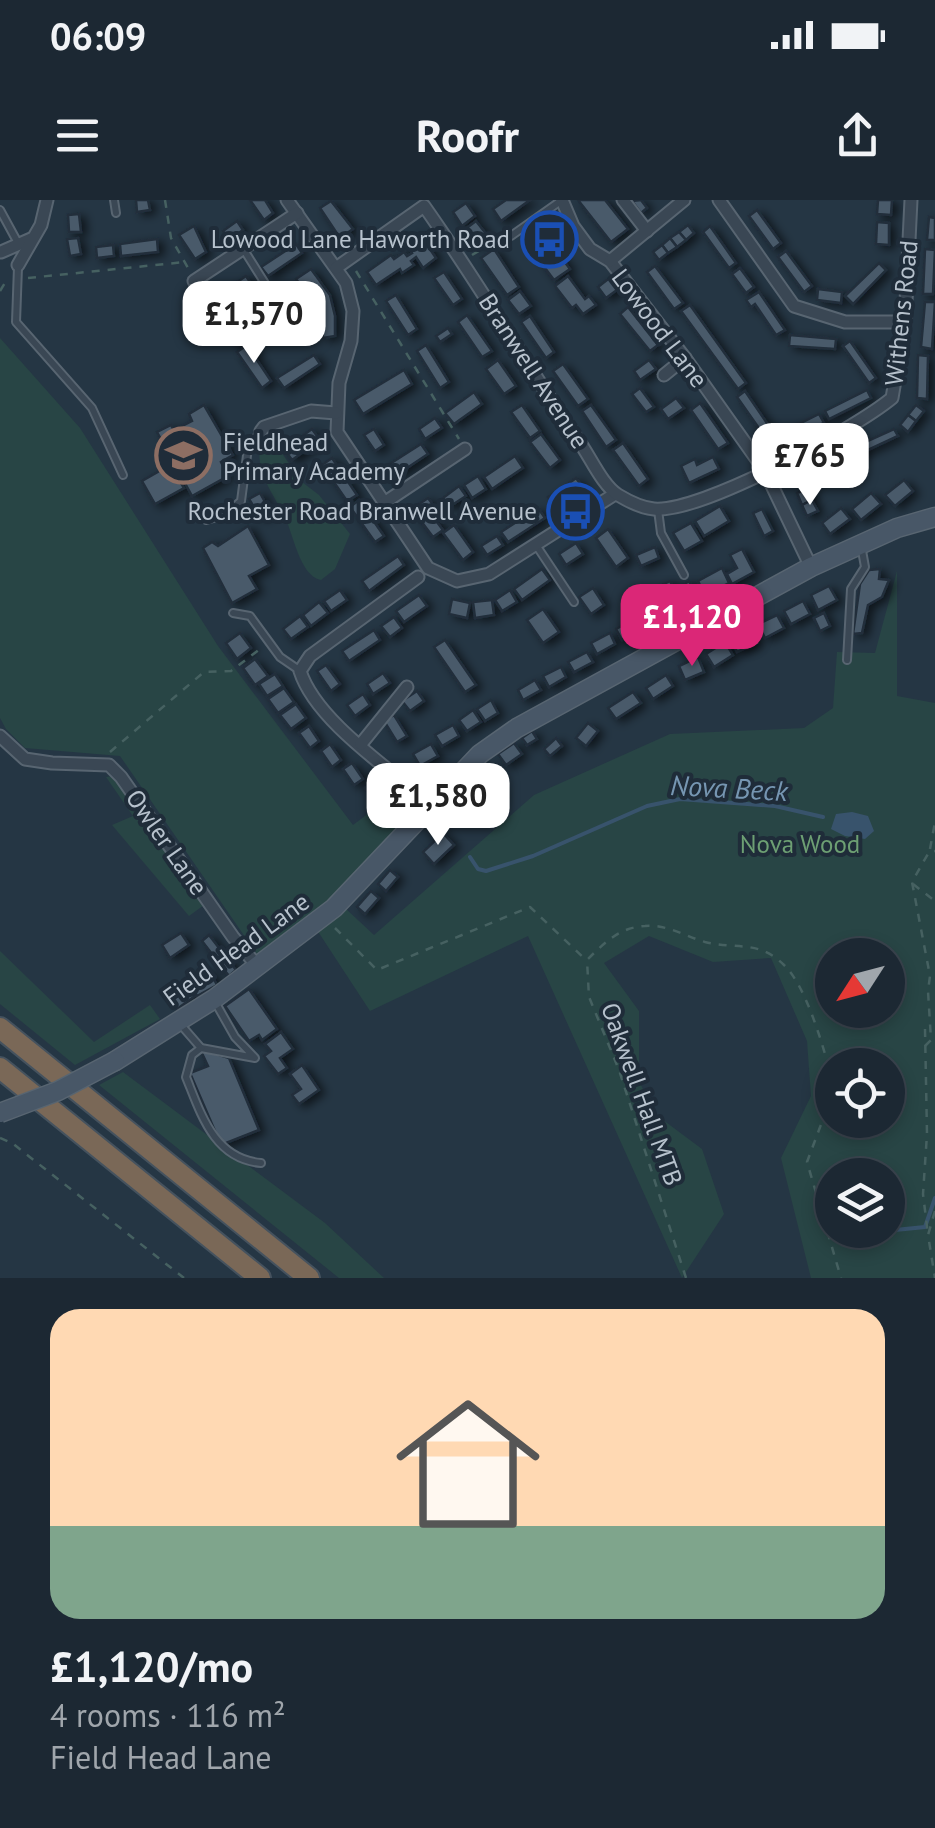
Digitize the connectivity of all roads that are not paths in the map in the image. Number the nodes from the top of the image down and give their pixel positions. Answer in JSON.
{"nodes":[{"id":1,"x":48,"y":200,"type":"edge"},
{"id":2,"x":114,"y":200,"type":"edge"},
{"id":3,"x":288,"y":200,"type":"edge"},
{"id":4,"x":562,"y":200,"type":"edge"},
{"id":5,"x":624,"y":200,"type":"edge"},
{"id":6,"x":684,"y":200,"type":"edge"},
{"id":7,"x":719,"y":200,"type":"edge"},
{"id":8,"x":912,"y":200,"type":"edge"},
{"id":9,"x":422,"y":203,"type":"edge"},
{"id":10,"x":0,"y":210,"type":"edge"},
{"id":11,"x":116,"y":213,"type":"dead end"},
{"id":12,"x":296,"y":213,"type":"junction"},
{"id":13,"x":646,"y":231,"type":"junction"},
{"id":14,"x":510,"y":236,"type":"road end"},
{"id":15,"x":24,"y":242,"type":"junction"},
{"id":16,"x":243,"y":248,"type":"junction"},
{"id":17,"x":0,"y":253,"type":"edge"},
{"id":18,"x":610,"y":261,"type":"junction"},
{"id":19,"x":18,"y":266,"type":"joint"},
{"id":20,"x":336,"y":268,"type":"junction"},
{"id":21,"x":194,"y":282,"type":"road end"},
{"id":22,"x":257,"y":308,"type":"dead end"},
{"id":23,"x":906,"y":322,"type":"junction"},
{"id":24,"x":685,"y":358,"type":"junction"},
{"id":25,"x":664,"y":376,"type":"dead end"},
{"id":26,"x":336,"y":413,"type":"junction"},
{"id":27,"x":261,"y":432,"type":"joint"},
{"id":28,"x":465,"y":448,"type":"road end"},
{"id":29,"x":765,"y":471,"type":"junction"},
{"id":30,"x":123,"y":474,"type":"dead end"},
{"id":31,"x":615,"y":494,"type":"junction"},
{"id":32,"x":384,"y":504,"type":"junction"},
{"id":33,"x":658,"y":508,"type":"junction"},
{"id":34,"x":935,"y":517,"type":"edge"},
{"id":35,"x":206,"y":520,"type":"dead end"},
{"id":36,"x":535,"y":544,"type":"junction"},
{"id":37,"x":861,"y":544,"type":"junction"},
{"id":38,"x":810,"y":567,"type":"junction"},
{"id":39,"x":684,"y":575,"type":"dead end"},
{"id":40,"x":418,"y":576,"type":"dead end"},
{"id":41,"x":574,"y":602,"type":"dead end"},
{"id":42,"x":233,"y":613,"type":"dead end"},
{"id":43,"x":847,"y":660,"type":"dead end"},
{"id":44,"x":300,"y":670,"type":"junction"},
{"id":45,"x":408,"y":687,"type":"dead end"},
{"id":46,"x":0,"y":736,"type":"edge"},
{"id":47,"x":361,"y":744,"type":"junction"},
{"id":48,"x":430,"y":804,"type":"junction"},
{"id":49,"x":258,"y":967,"type":"junction"},
{"id":50,"x":214,"y":999,"type":"junction"},
{"id":51,"x":178,"y":1023,"type":"junction"},
{"id":52,"x":0,"y":1028,"type":"edge"},
{"id":53,"x":201,"y":1048,"type":"junction"},
{"id":54,"x":0,"y":1068,"type":"edge"},
{"id":55,"x":0,"y":1113,"type":"edge"},
{"id":56,"x":260,"y":1162,"type":"dead end"},
{"id":57,"x":260,"y":1278,"type":"edge"},
{"id":58,"x":309,"y":1278,"type":"edge"}],
"edges":[{"from":1,"to":15,"type":"street"},
{"from":2,"to":11,"type":"lane"},
{"from":3,"to":12,"type":"street"},
{"from":4,"to":14,"type":"lane"},
{"from":4,"to":18,"type":"street","name":"Lowood Lane"},
{"from":5,"to":13,"type":"street"},
{"from":6,"to":13,"type":"street"},
{"from":7,"to":23,"type":"street"},
{"from":8,"to":23,"type":"street","name":"Withens Road"},
{"from":9,"to":20,"type":"street","name":"Branwell Avenue"},
{"from":9,"to":31,"type":"street","name":"Branwell Avenue"},
{"from":10,"to":15,"type":"lane"},
{"from":12,"to":16,"type":"street"},
{"from":12,"to":20,"type":"street"},
{"from":13,"to":18,"type":"street"},
{"from":15,"to":17,"type":"street"},
{"from":15,"to":19,"type":"street"},
{"from":16,"to":21,"type":"street"},
{"from":16,"to":22,"type":"lane"},
{"from":18,"to":24,"type":"street","name":"Lowood Lane"},
{"from":19,"to":30,"type":"lane"},
{"from":20,"to":26,"type":"street"},
{"from":23,"to":29,"type":"street","name":"Withens Road"},
{"from":24,"to":25,"type":"street"},
{"from":24,"to":29,"type":"street","name":"Lowood Lane"},
{"from":26,"to":27,"type":"street"},
{"from":26,"to":32,"type":"street"},
{"from":27,"to":35,"type":"lane"},
{"from":28,"to":32,"type":"street"},
{"from":29,"to":33,"type":"street"},
{"from":29,"to":38,"type":"street","name":"Lowood Lane"},
{"from":31,"to":33,"type":"street"},
{"from":31,"to":36,"type":"street"},
{"from":32,"to":36,"type":"street"},
{"from":33,"to":39,"type":"lane"},
{"from":34,"to":37,"type":"main road","name":"Field Head Lane"},
{"from":36,"to":41,"type":"lane"},
{"from":37,"to":38,"type":"main road","name":"Field Head Lane"},
{"from":37,"to":43,"type":"lane"},
{"from":38,"to":48,"type":"main road","name":"Field Head Lane"},
{"from":40,"to":44,"type":"street"},
{"from":42,"to":44,"type":"lane"},
{"from":44,"to":47,"type":"street"},
{"from":45,"to":47,"type":"street"},
{"from":46,"to":49,"type":"street","name":"Owler Lane"},
{"from":47,"to":48,"type":"street"},
{"from":48,"to":49,"type":"main road","name":"Field Head Lane"},
{"from":49,"to":50,"type":"main road","name":"Field Head Lane"},
{"from":50,"to":51,"type":"main road","name":"Field Head Lane"},
{"from":50,"to":53,"type":"lane"},
{"from":51,"to":53,"type":"lane"},
{"from":51,"to":55,"type":"main road","name":"Field Head Lane","bridge":true},
{"from":52,"to":58,"type":"highway"},
{"from":53,"to":56,"type":"lane"},
{"from":54,"to":57,"type":"highway"}]}
